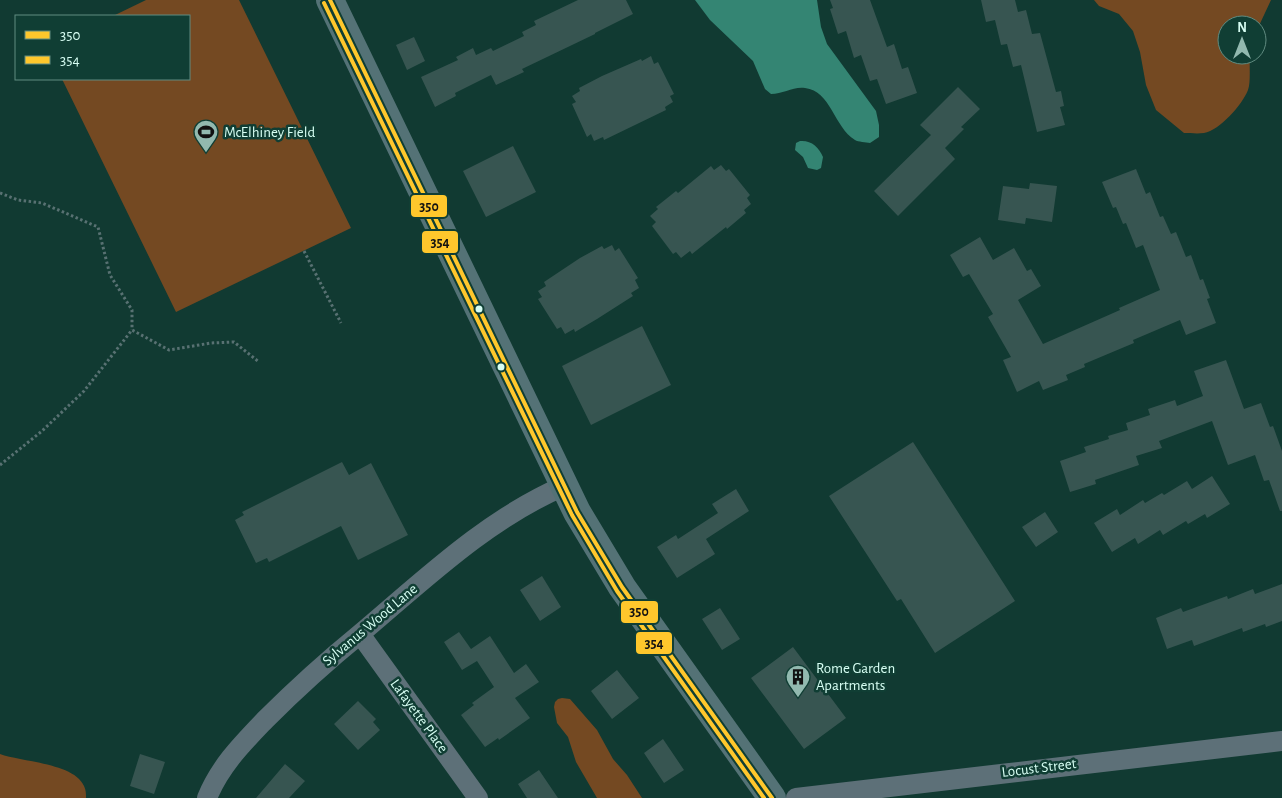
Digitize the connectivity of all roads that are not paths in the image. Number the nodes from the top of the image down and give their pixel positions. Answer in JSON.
{"nodes":[{"id":1,"x":330,"y":0,"type":"edge"},
{"id":2,"x":564,"y":486,"type":"junction"},
{"id":3,"x":360,"y":634,"type":"junction"},
{"id":4,"x":1282,"y":741,"type":"edge"},
{"id":5,"x":206,"y":798,"type":"edge"},
{"id":6,"x":478,"y":798,"type":"edge"},
{"id":7,"x":772,"y":798,"type":"edge"},
{"id":8,"x":796,"y":798,"type":"edge"}],
"edges":[{"from":1,"to":2,"type":"highway"},
{"from":2,"to":3,"type":"street","name":"Sylvanus Wood Lane"},
{"from":2,"to":7,"type":"highway"},
{"from":3,"to":5,"type":"street","name":"Sylvanus Wood Lane"},
{"from":3,"to":6,"type":"street","name":"Lafayette Place"},
{"from":4,"to":8,"type":"street","name":"Locust Street"}]}
